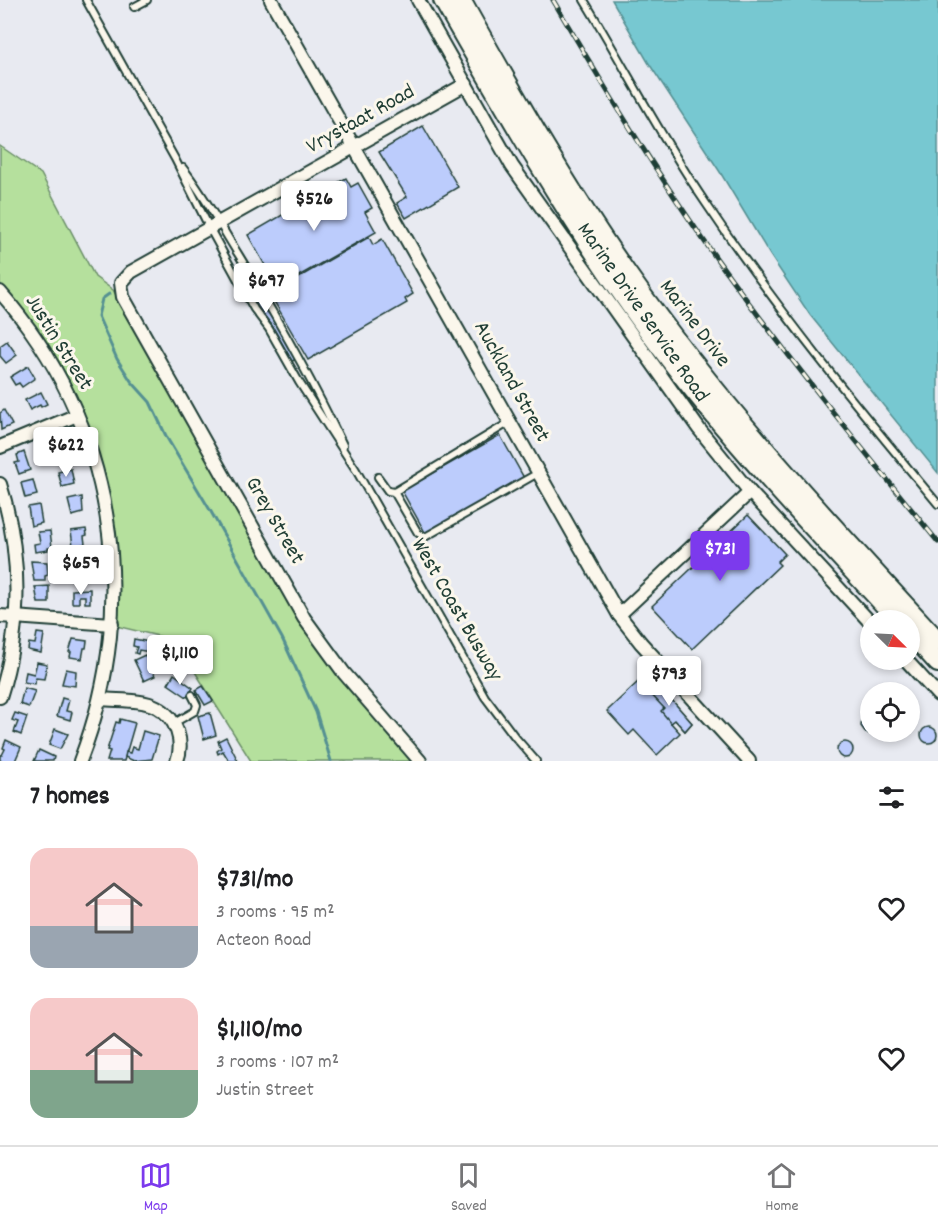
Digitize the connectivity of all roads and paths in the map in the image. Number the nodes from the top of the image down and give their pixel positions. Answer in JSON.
{"nodes":[{"id":1,"x":86,"y":0,"type":"edge"},
{"id":2,"x":147,"y":0,"type":"edge"},
{"id":3,"x":271,"y":0,"type":"edge"},
{"id":4,"x":418,"y":0,"type":"edge"},
{"id":5,"x":443,"y":0,"type":"edge"},
{"id":6,"x":460,"y":0,"type":"edge"},
{"id":7,"x":584,"y":0,"type":"edge"},
{"id":8,"x":134,"y":7,"type":"dead end"},
{"id":9,"x":466,"y":84,"type":"junction"},
{"id":10,"x":355,"y":148,"type":"junction"},
{"id":11,"x":176,"y":159,"type":"junction"},
{"id":12,"x":215,"y":226,"type":"junction"},
{"id":13,"x":121,"y":283,"type":"joint"},
{"id":14,"x":0,"y":292,"type":"edge"},
{"id":15,"x":77,"y":415,"type":"junction"},
{"id":16,"x":510,"y":422,"type":"junction"},
{"id":17,"x":0,"y":447,"type":"edge"},
{"id":18,"x":356,"y":470,"type":"junction"},
{"id":19,"x":538,"y":473,"type":"junction"},
{"id":20,"x":378,"y":477,"type":"dead end"},
{"id":21,"x":0,"y":484,"type":"edge"},
{"id":22,"x":394,"y":492,"type":"junction"},
{"id":23,"x":750,"y":492,"type":"junction"},
{"id":24,"x":938,"y":504,"type":"edge"},
{"id":25,"x":889,"y":610,"type":"edge"},
{"id":26,"x":860,"y":611,"type":"edge"},
{"id":27,"x":619,"y":615,"type":"junction"},
{"id":28,"x":0,"y":616,"type":"edge"},
{"id":29,"x":15,"y":617,"type":"junction"},
{"id":30,"x":112,"y":624,"type":"junction"},
{"id":31,"x":938,"y":641,"type":"edge"},
{"id":32,"x":920,"y":644,"type":"edge"},
{"id":33,"x":938,"y":663,"type":"edge"},
{"id":34,"x":915,"y":670,"type":"edge"},
{"id":35,"x":192,"y":695,"type":"dead end"},
{"id":36,"x":938,"y":695,"type":"edge"},
{"id":37,"x":0,"y":697,"type":"edge"},
{"id":38,"x":101,"y":699,"type":"junction"},
{"id":39,"x":173,"y":723,"type":"junction"},
{"id":40,"x":80,"y":761,"type":"edge"},
{"id":41,"x":177,"y":761,"type":"edge"},
{"id":42,"x":420,"y":761,"type":"edge"},
{"id":43,"x":536,"y":761,"type":"edge"},
{"id":44,"x":749,"y":761,"type":"edge"}],
"edges":[{"from":1,"to":11,"type":"lane","name":"West Coast Busway"},
{"from":2,"to":8,"type":"lane"},
{"from":3,"to":10,"type":"street","name":"Auckland Street"},
{"from":4,"to":9,"type":"street","name":"Marine Drive Service Road"},
{"from":5,"to":25,"type":"main road","name":"Marine Drive"},
{"from":6,"to":31,"type":"main road","name":"Marine Drive"},
{"from":7,"to":24,"type":"lane"},
{"from":9,"to":10,"type":"street","name":"Vrystaat Road"},
{"from":9,"to":23,"type":"street","name":"Marine Drive Service Road"},
{"from":10,"to":12,"type":"street","name":"Vrystaat Road"},
{"from":10,"to":16,"type":"street","name":"Auckland Street"},
{"from":11,"to":12,"type":"lane","name":"West Coast Busway"},
{"from":11,"to":12,"type":"lane","name":"West Coast Busway"},
{"from":12,"to":13,"type":"street","name":"Vrystaat Road"},
{"from":12,"to":18,"type":"lane","name":"West Coast Busway"},
{"from":12,"to":18,"type":"lane","name":"West Coast Busway"},
{"from":13,"to":42,"type":"street","name":"Grey Street"},
{"from":14,"to":15,"type":"street","name":"Justin Street"},
{"from":15,"to":17,"type":"street"},
{"from":15,"to":30,"type":"street","name":"Justin Street"},
{"from":16,"to":19,"type":"street","name":"Auckland Street"},
{"from":16,"to":22,"type":"lane"},
{"from":18,"to":43,"type":"lane","name":"West Coast Busway"},
{"from":19,"to":22,"type":"lane"},
{"from":19,"to":27,"type":"street","name":"Auckland Street"},
{"from":20,"to":22,"type":"lane"},
{"from":21,"to":29,"type":"street"},
{"from":23,"to":26,"type":"street","name":"Marine Drive Service Road"},
{"from":23,"to":27,"type":"street"},
{"from":27,"to":44,"type":"street","name":"Auckland Street"},
{"from":28,"to":29,"type":"street"},
{"from":29,"to":30,"type":"street"},
{"from":29,"to":37,"type":"street"},
{"from":30,"to":38,"type":"street","name":"Justin Street"},
{"from":32,"to":33,"type":"main road"},
{"from":34,"to":36,"type":"street"},
{"from":35,"to":39,"type":"lane"},
{"from":38,"to":39,"type":"street"},
{"from":38,"to":40,"type":"street","name":"Justin Street"},
{"from":39,"to":41,"type":"street"}]}
